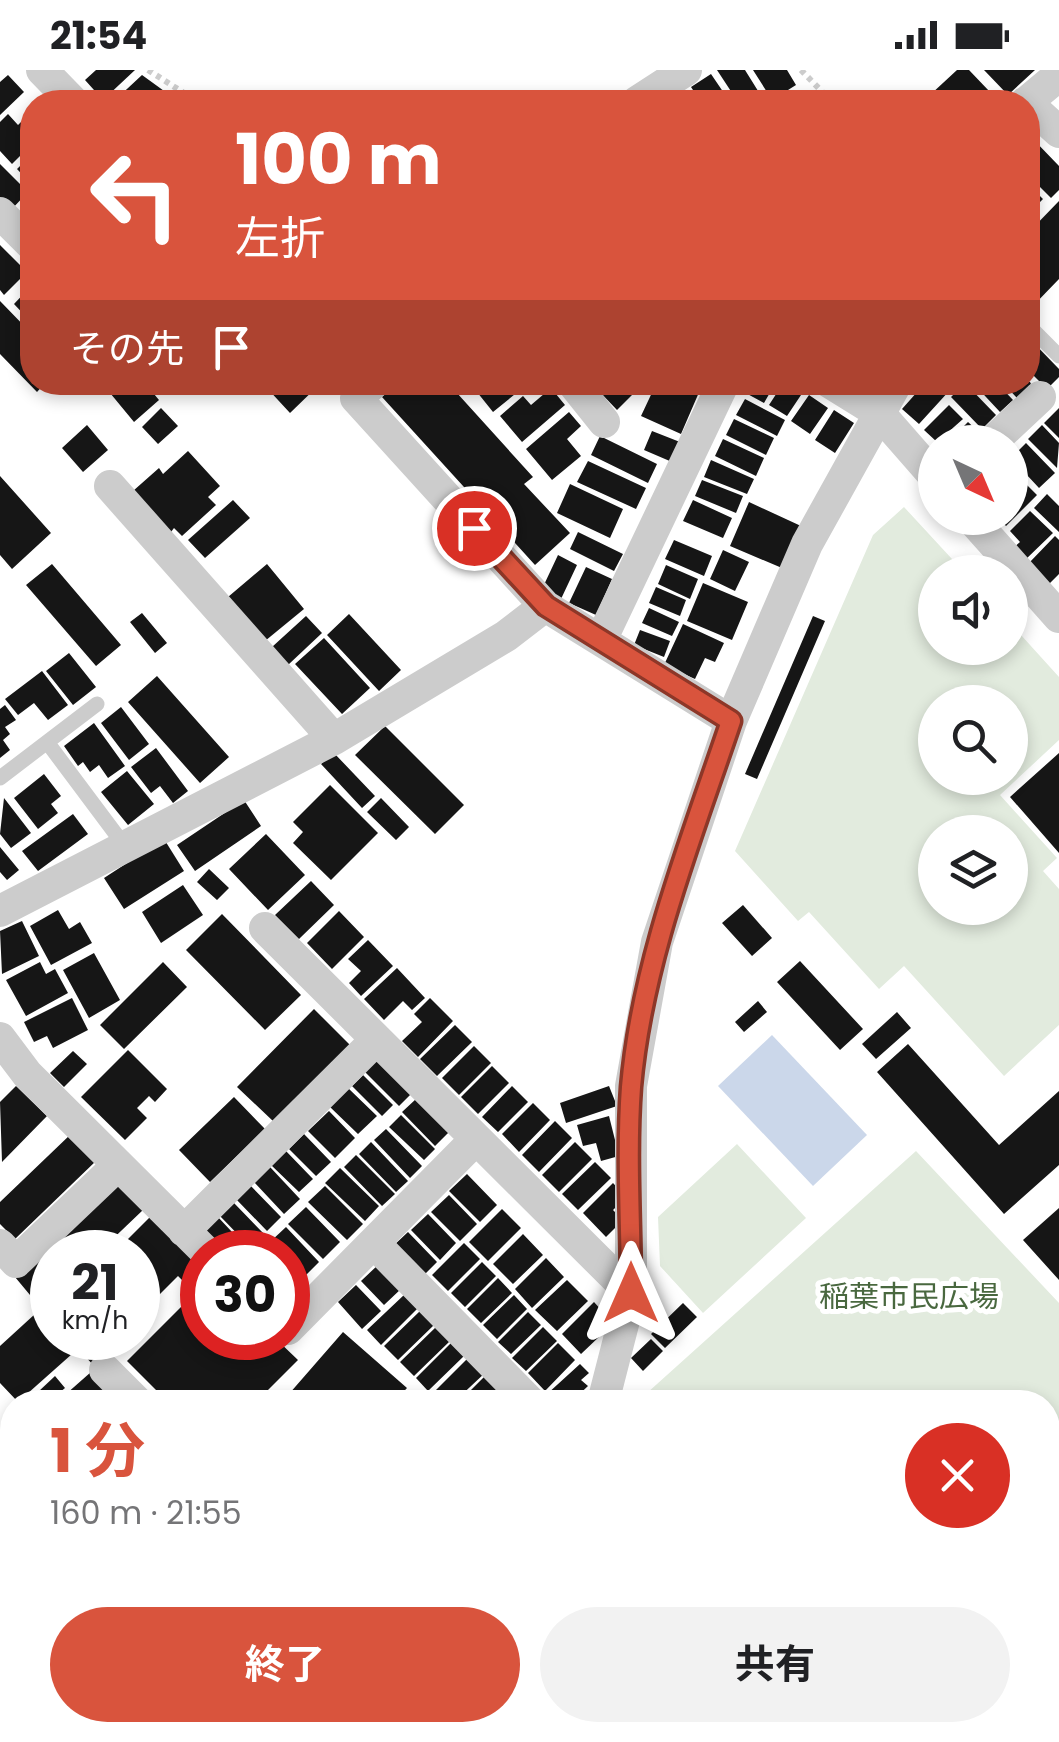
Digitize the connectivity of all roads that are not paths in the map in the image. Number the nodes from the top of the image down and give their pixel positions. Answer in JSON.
{"nodes":[{"id":1,"x":42,"y":70,"type":"edge"},
{"id":2,"x":686,"y":70,"type":"edge"},
{"id":3,"x":1059,"y":74,"type":"edge"},
{"id":4,"x":62,"y":90,"type":"edge"},
{"id":5,"x":656,"y":90,"type":"edge"},
{"id":6,"x":1040,"y":91,"type":"edge"},
{"id":7,"x":1040,"y":114,"type":"edge"},
{"id":8,"x":1059,"y":132,"type":"edge"},
{"id":9,"x":0,"y":213,"type":"edge"},
{"id":10,"x":20,"y":234,"type":"edge"},
{"id":11,"x":1040,"y":337,"type":"edge"},
{"id":12,"x":1059,"y":356,"type":"edge"},
{"id":13,"x":359,"y":395,"type":"edge"},
{"id":14,"x":582,"y":395,"type":"edge"},
{"id":15,"x":718,"y":395,"type":"edge"},
{"id":16,"x":850,"y":395,"type":"edge"},
{"id":17,"x":889,"y":395,"type":"edge"},
{"id":18,"x":1040,"y":396,"type":"dead end"},
{"id":19,"x":879,"y":413,"type":"junction"},
{"id":20,"x":604,"y":422,"type":"dead end"},
{"id":21,"x":1010,"y":425,"type":"edge"},
{"id":22,"x":918,"y":458,"type":"edge"},
{"id":23,"x":110,"y":486,"type":"dead end"},
{"id":24,"x":987,"y":535,"type":"edge"},
{"id":25,"x":546,"y":606,"type":"junction"},
{"id":26,"x":1058,"y":612,"type":"edge"},
{"id":27,"x":601,"y":640,"type":"junction"},
{"id":28,"x":98,"y":704,"type":"dead end"},
{"id":29,"x":731,"y":721,"type":"junction"},
{"id":30,"x":334,"y":739,"type":"junction"},
{"id":31,"x":47,"y":742,"type":"junction"},
{"id":32,"x":0,"y":778,"type":"edge"},
{"id":33,"x":124,"y":846,"type":"junction"},
{"id":34,"x":0,"y":911,"type":"edge"},
{"id":35,"x":264,"y":928,"type":"dead end"},
{"id":36,"x":0,"y":1038,"type":"edge"},
{"id":37,"x":376,"y":1040,"type":"junction"},
{"id":38,"x":474,"y":1141,"type":"junction"},
{"id":39,"x":118,"y":1165,"type":"junction"},
{"id":40,"x":183,"y":1230,"type":"edge"},
{"id":41,"x":206,"y":1230,"type":"edge"},
{"id":42,"x":374,"y":1243,"type":"junction"},
{"id":43,"x":2,"y":1250,"type":"edge"},
{"id":44,"x":631,"y":1293,"type":"junction"},
{"id":45,"x":310,"y":1307,"type":"edge"},
{"id":46,"x":105,"y":1370,"type":"dead end"},
{"id":47,"x":125,"y":1390,"type":"edge"},
{"id":48,"x":518,"y":1390,"type":"edge"},
{"id":49,"x":607,"y":1390,"type":"edge"}],
"edges":[{"from":1,"to":4,"type":"street"},
{"from":2,"to":5,"type":"street"},
{"from":3,"to":6,"type":"street"},
{"from":7,"to":8,"type":"street"},
{"from":9,"to":10,"type":"street"},
{"from":11,"to":12,"type":"lane"},
{"from":13,"to":25,"type":"street"},
{"from":14,"to":20,"type":"street"},
{"from":15,"to":27,"type":"street"},
{"from":16,"to":19,"type":"street"},
{"from":17,"to":19,"type":"street"},
{"from":18,"to":21,"type":"street"},
{"from":19,"to":22,"type":"street"},
{"from":19,"to":29,"type":"street"},
{"from":23,"to":30,"type":"street"},
{"from":24,"to":26,"type":"street"},
{"from":25,"to":27,"type":"street"},
{"from":25,"to":30,"type":"street"},
{"from":27,"to":29,"type":"street"},
{"from":28,"to":31,"type":"lane"},
{"from":29,"to":44,"type":"street"},
{"from":30,"to":33,"type":"street"},
{"from":31,"to":32,"type":"lane"},
{"from":31,"to":33,"type":"lane"},
{"from":33,"to":34,"type":"street"},
{"from":35,"to":37,"type":"street"},
{"from":36,"to":39,"type":"street"},
{"from":37,"to":38,"type":"street"},
{"from":37,"to":41,"type":"street"},
{"from":38,"to":42,"type":"street"},
{"from":38,"to":44,"type":"street"},
{"from":39,"to":40,"type":"street"},
{"from":39,"to":43,"type":"street"},
{"from":42,"to":45,"type":"street"},
{"from":42,"to":48,"type":"street"},
{"from":44,"to":49,"type":"street"},
{"from":46,"to":47,"type":"street"}]}
